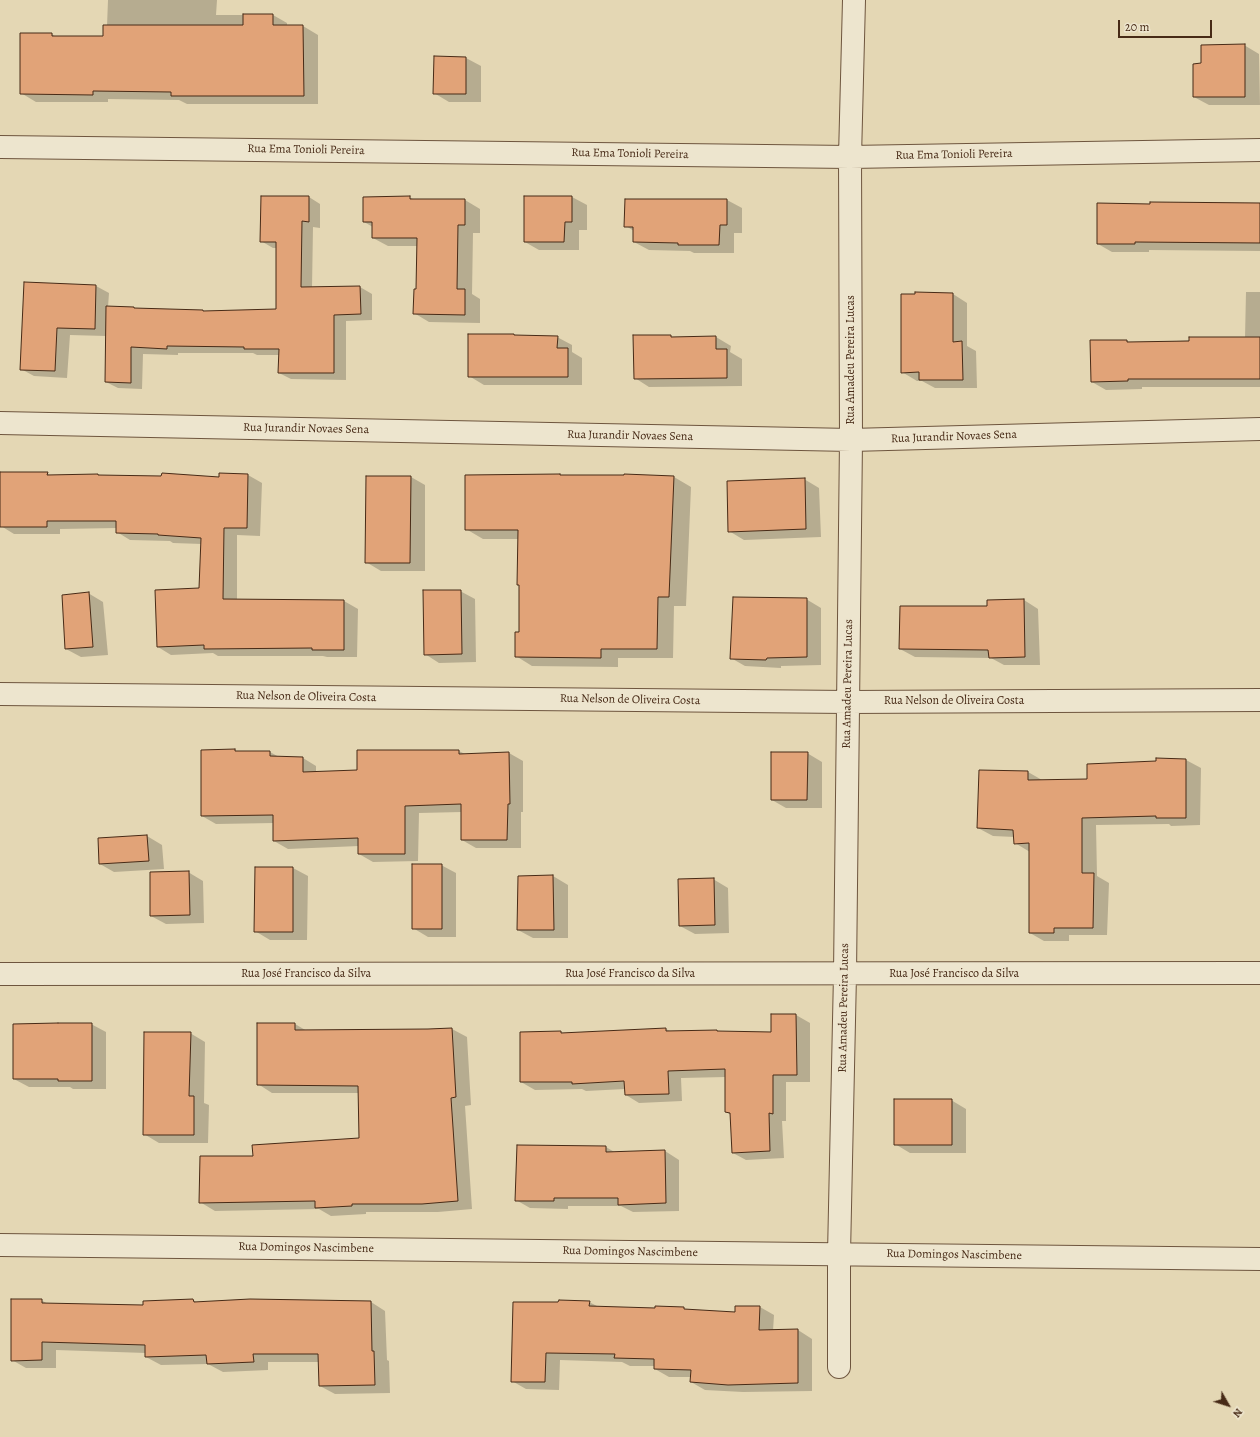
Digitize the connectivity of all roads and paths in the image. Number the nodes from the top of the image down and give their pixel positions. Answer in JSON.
{"nodes":[{"id":1,"x":854,"y":0,"type":"edge"},
{"id":2,"x":0,"y":146,"type":"edge"},
{"id":3,"x":1260,"y":150,"type":"edge"},
{"id":4,"x":850,"y":157,"type":"junction"},
{"id":5,"x":0,"y":423,"type":"edge"},
{"id":6,"x":1260,"y":429,"type":"edge"},
{"id":7,"x":851,"y":440,"type":"junction"},
{"id":8,"x":0,"y":694,"type":"edge"},
{"id":9,"x":1260,"y":700,"type":"edge"},
{"id":10,"x":848,"y":702,"type":"junction"},
{"id":11,"x":1260,"y":973,"type":"edge"},
{"id":12,"x":0,"y":974,"type":"edge"},
{"id":13,"x":845,"y":974,"type":"junction"},
{"id":14,"x":0,"y":1245,"type":"edge"},
{"id":15,"x":839,"y":1254,"type":"junction"},
{"id":16,"x":1260,"y":1259,"type":"edge"},
{"id":17,"x":839,"y":1367,"type":"dead end"}],
"edges":[{"from":1,"to":4,"type":"street","name":"Rua Amadeu Pereira Lucas"},
{"from":2,"to":4,"type":"street","name":"Rua Ema Tonioli Pereira"},
{"from":3,"to":4,"type":"street","name":"Rua Ema Tonioli Pereira"},
{"from":4,"to":7,"type":"street","name":"Rua Amadeu Pereira Lucas"},
{"from":5,"to":7,"type":"street","name":"Rua Jurandir Novaes Sena"},
{"from":6,"to":7,"type":"street","name":"Rua Jurandir Novaes Sena"},
{"from":7,"to":10,"type":"street","name":"Rua Amadeu Pereira Lucas"},
{"from":8,"to":10,"type":"street","name":"Rua Nelson de Oliveira Costa"},
{"from":9,"to":10,"type":"street","name":"Rua Nelson de Oliveira Costa"},
{"from":10,"to":13,"type":"street","name":"Rua Amadeu Pereira Lucas"},
{"from":11,"to":13,"type":"street","name":"Rua José Francisco da Silva"},
{"from":12,"to":13,"type":"street","name":"Rua José Francisco da Silva"},
{"from":13,"to":15,"type":"street","name":"Rua Amadeu Pereira Lucas"},
{"from":14,"to":15,"type":"street","name":"Rua Domingos Nascimbene"},
{"from":15,"to":16,"type":"street","name":"Rua Domingos Nascimbene"},
{"from":15,"to":17,"type":"street","name":"Rua Amadeu Pereira Lucas"}]}
